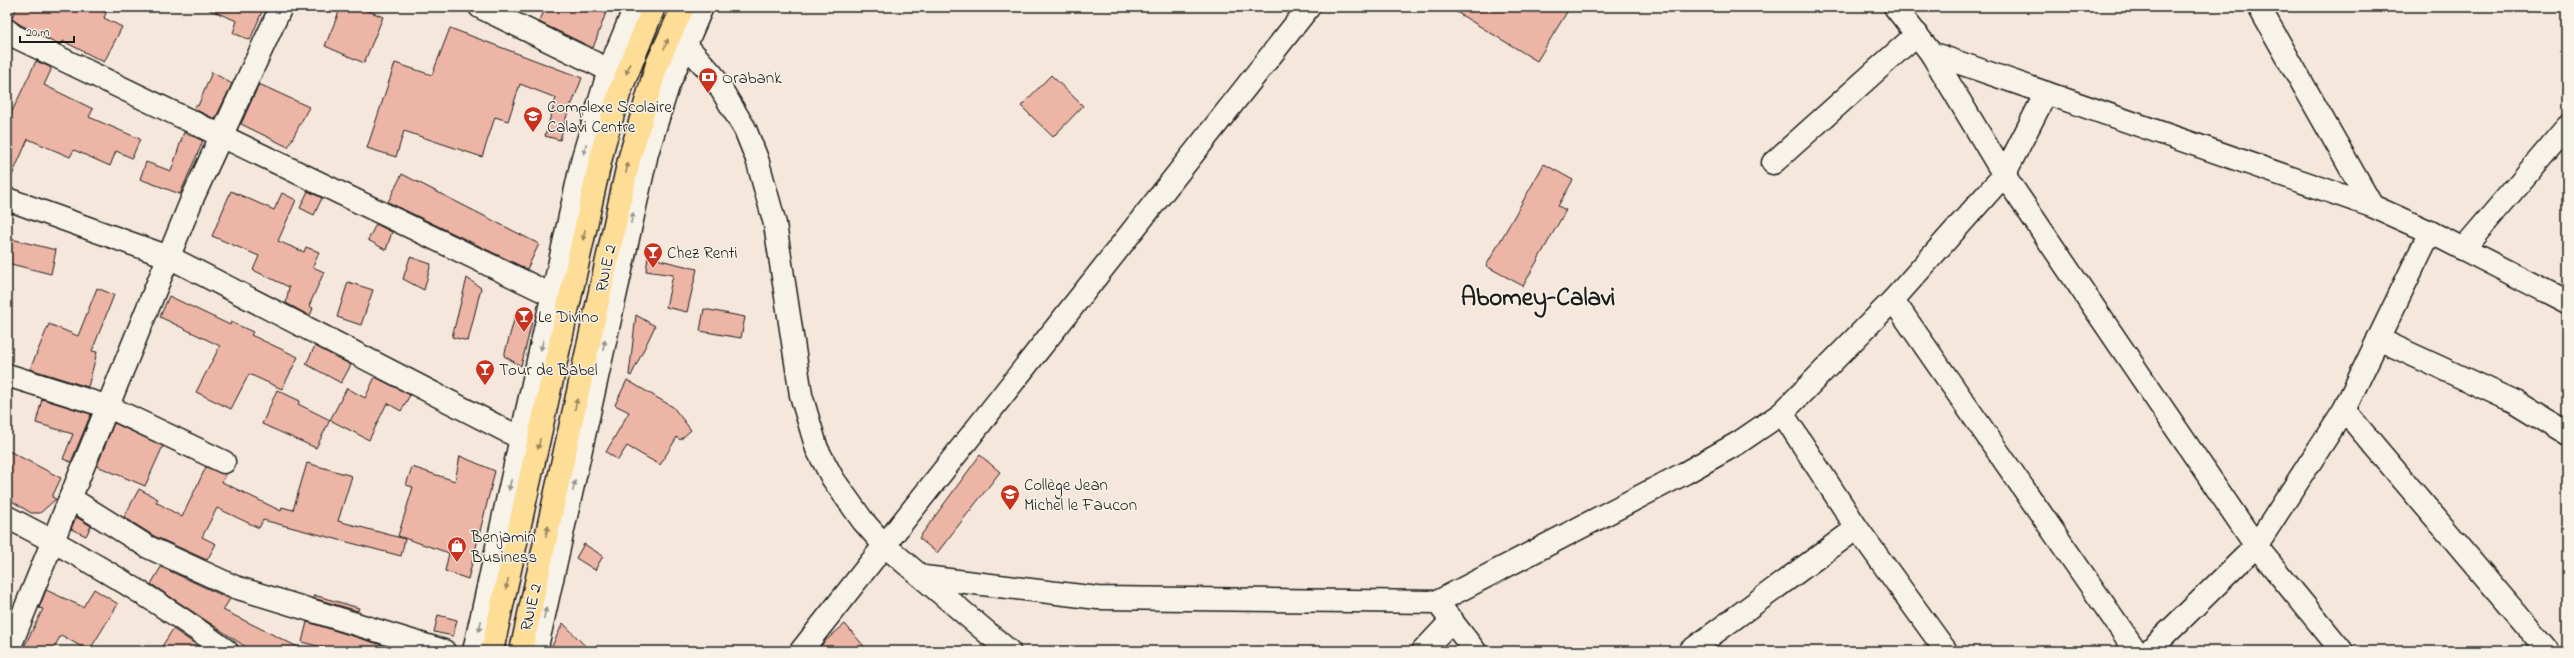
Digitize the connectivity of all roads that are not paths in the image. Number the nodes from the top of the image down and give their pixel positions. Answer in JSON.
{"nodes":[{"id":1,"x":281,"y":7,"type":"edge"},
{"id":2,"x":480,"y":7,"type":"edge"},
{"id":3,"x":635,"y":7,"type":"edge"},
{"id":4,"x":654,"y":7,"type":"edge"},
{"id":5,"x":683,"y":7,"type":"edge"},
{"id":6,"x":702,"y":7,"type":"edge"},
{"id":7,"x":1309,"y":7,"type":"edge"},
{"id":8,"x":1895,"y":7,"type":"edge"},
{"id":9,"x":2259,"y":7,"type":"edge"},
{"id":10,"x":7,"y":30,"type":"edge"},
{"id":11,"x":1917,"y":34,"type":"junction"},
{"id":12,"x":685,"y":44,"type":"junction"},
{"id":13,"x":1931,"y":53,"type":"junction"},
{"id":14,"x":609,"y":70,"type":"junction"},
{"id":15,"x":2046,"y":93,"type":"junction"},
{"id":16,"x":2567,"y":127,"type":"edge"},
{"id":17,"x":222,"y":134,"type":"junction"},
{"id":18,"x":1773,"y":163,"type":"dead end"},
{"id":19,"x":2004,"y":175,"type":"junction"},
{"id":20,"x":7,"y":199,"type":"edge"},
{"id":21,"x":2372,"y":206,"type":"junction"},
{"id":22,"x":2430,"y":232,"type":"junction"},
{"id":23,"x":2463,"y":249,"type":"junction"},
{"id":24,"x":169,"y":257,"type":"junction"},
{"id":25,"x":554,"y":296,"type":"junction"},
{"id":26,"x":1893,"y":300,"type":"junction"},
{"id":27,"x":2567,"y":302,"type":"edge"},
{"id":28,"x":2378,"y":339,"type":"junction"},
{"id":29,"x":7,"y":375,"type":"edge"},
{"id":30,"x":109,"y":407,"type":"junction"},
{"id":31,"x":2344,"y":410,"type":"junction"},
{"id":32,"x":1782,"y":413,"type":"junction"},
{"id":33,"x":2567,"y":434,"type":"edge"},
{"id":34,"x":520,"y":438,"type":"junction"},
{"id":35,"x":224,"y":462,"type":"dead end"},
{"id":36,"x":70,"y":498,"type":"junction"},
{"id":37,"x":7,"y":517,"type":"edge"},
{"id":38,"x":1857,"y":528,"type":"junction"},
{"id":39,"x":52,"y":540,"type":"junction"},
{"id":40,"x":884,"y":545,"type":"junction"},
{"id":41,"x":2256,"y":546,"type":"junction"},
{"id":42,"x":924,"y":577,"type":"junction"},
{"id":43,"x":1437,"y":602,"type":"junction"},
{"id":44,"x":1452,"y":620,"type":"junction"},
{"id":45,"x":998,"y":647,"type":"edge"},
{"id":46,"x":8,"y":651,"type":"edge"},
{"id":47,"x":227,"y":651,"type":"edge"},
{"id":48,"x":444,"y":651,"type":"edge"},
{"id":49,"x":474,"y":651,"type":"edge"},
{"id":50,"x":492,"y":651,"type":"edge"},
{"id":51,"x":521,"y":651,"type":"edge"},
{"id":52,"x":536,"y":651,"type":"edge"},
{"id":53,"x":801,"y":651,"type":"edge"},
{"id":54,"x":1423,"y":651,"type":"edge"},
{"id":55,"x":1475,"y":651,"type":"edge"},
{"id":56,"x":1690,"y":651,"type":"edge"},
{"id":57,"x":1946,"y":651,"type":"edge"},
{"id":58,"x":2136,"y":651,"type":"edge"},
{"id":59,"x":2149,"y":651,"type":"edge"},
{"id":60,"x":2342,"y":651,"type":"edge"},
{"id":61,"x":2548,"y":651,"type":"edge"}],
"edges":[{"from":1,"to":17,"type":"street"},
{"from":2,"to":14,"type":"street"},
{"from":3,"to":14,"type":"street"},
{"from":4,"to":50,"type":"highway","name":"RNIE 2","number":"RNIE 2","one_way":true},
{"from":51,"to":5,"type":"highway","name":"RNIE 2","number":"RNIE 2","one_way":true},
{"from":6,"to":12,"type":"street"},
{"from":7,"to":40,"type":"street"},
{"from":8,"to":11,"type":"street"},
{"from":9,"to":21,"type":"street"},
{"from":10,"to":17,"type":"street"},
{"from":11,"to":13,"type":"street"},
{"from":11,"to":18,"type":"street"},
{"from":12,"to":40,"type":"street"},
{"from":52,"to":12,"type":"street","one_way":true},
{"from":13,"to":15,"type":"street"},
{"from":13,"to":19,"type":"street"},
{"from":14,"to":25,"type":"street","one_way":true},
{"from":15,"to":19,"type":"street"},
{"from":15,"to":21,"type":"street"},
{"from":16,"to":23,"type":"street"},
{"from":17,"to":24,"type":"street"},
{"from":17,"to":25,"type":"street"},
{"from":19,"to":26,"type":"street"},
{"from":19,"to":41,"type":"street"},
{"from":20,"to":24,"type":"street"},
{"from":21,"to":22,"type":"street"},
{"from":22,"to":23,"type":"street"},
{"from":22,"to":28,"type":"street"},
{"from":23,"to":27,"type":"street"},
{"from":24,"to":30,"type":"street"},
{"from":24,"to":34,"type":"street"},
{"from":25,"to":34,"type":"street","one_way":true},
{"from":26,"to":32,"type":"street"},
{"from":26,"to":58,"type":"street"},
{"from":28,"to":31,"type":"street"},
{"from":28,"to":33,"type":"street"},
{"from":29,"to":30,"type":"street"},
{"from":30,"to":35,"type":"street"},
{"from":30,"to":36,"type":"street"},
{"from":31,"to":41,"type":"street"},
{"from":31,"to":61,"type":"street"},
{"from":32,"to":38,"type":"street"},
{"from":32,"to":43,"type":"street"},
{"from":34,"to":49,"type":"street","one_way":true},
{"from":36,"to":39,"type":"street"},
{"from":36,"to":48,"type":"street"},
{"from":37,"to":39,"type":"street"},
{"from":38,"to":56,"type":"street"},
{"from":38,"to":57,"type":"street"},
{"from":39,"to":46,"type":"street"},
{"from":39,"to":47,"type":"street"},
{"from":40,"to":42,"type":"street"},
{"from":40,"to":53,"type":"street"},
{"from":41,"to":59,"type":"street"},
{"from":41,"to":60,"type":"street"},
{"from":42,"to":43,"type":"street"},
{"from":42,"to":45,"type":"street"},
{"from":43,"to":44,"type":"street"},
{"from":44,"to":54,"type":"street"},
{"from":44,"to":55,"type":"street"}]}
